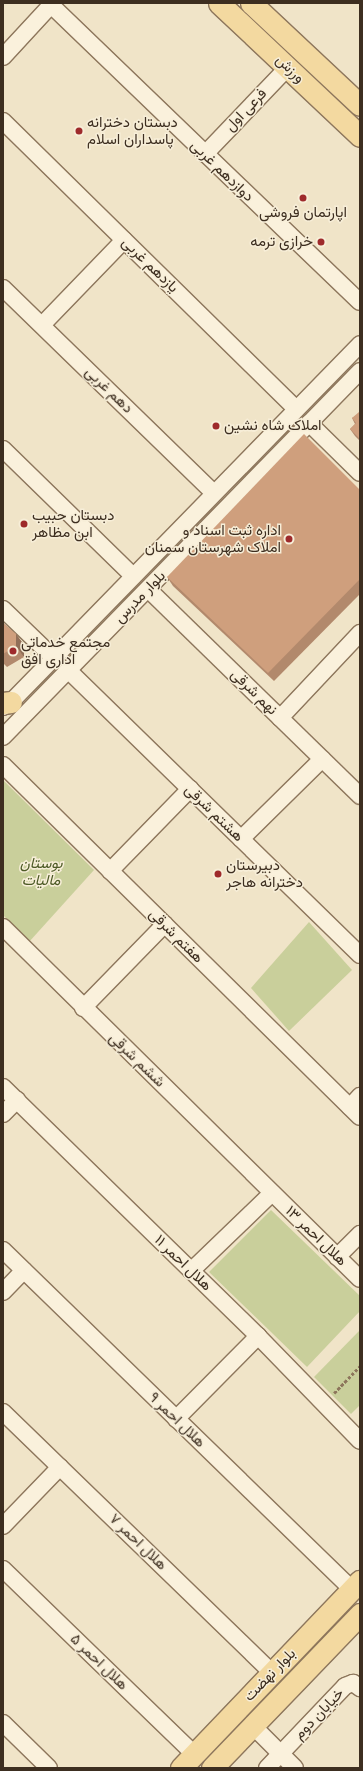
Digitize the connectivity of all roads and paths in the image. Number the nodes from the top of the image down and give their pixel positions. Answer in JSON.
{"nodes":[{"id":1,"x":219,"y":3,"type":"edge"},
{"id":2,"x":251,"y":3,"type":"edge"},
{"id":3,"x":50,"y":4,"type":"edge"},
{"id":4,"x":3,"y":57,"type":"edge"},
{"id":5,"x":288,"y":67,"type":"junction"},
{"id":6,"x":360,"y":105,"type":"edge"},
{"id":7,"x":3,"y":121,"type":"edge"},
{"id":8,"x":360,"y":136,"type":"edge"},
{"id":9,"x":205,"y":154,"type":"junction"},
{"id":10,"x":124,"y":240,"type":"junction"},
{"id":11,"x":3,"y":288,"type":"edge"},
{"id":12,"x":360,"y":302,"type":"edge"},
{"id":13,"x":42,"y":325,"type":"junction"},
{"id":14,"x":360,"y":344,"type":"edge"},
{"id":15,"x":360,"y":371,"type":"edge"},
{"id":16,"x":296,"y":409,"type":"junction"},
{"id":17,"x":309,"y":423,"type":"junction"},
{"id":18,"x":3,"y":449,"type":"edge"},
{"id":19,"x":360,"y":473,"type":"edge"},
{"id":20,"x":232,"y":476,"type":"junction"},
{"id":21,"x":246,"y":488,"type":"junction"},
{"id":22,"x":214,"y":493,"type":"junction"},
{"id":23,"x":133,"y":576,"type":"junction"},
{"id":24,"x":148,"y":589,"type":"junction"},
{"id":25,"x":3,"y":609,"type":"edge"},
{"id":26,"x":359,"y":636,"type":"edge"},
{"id":27,"x":54,"y":658,"type":"junction"},
{"id":28,"x":68,"y":670,"type":"junction"},
{"id":29,"x":6,"y":704,"type":"edge"},
{"id":30,"x":280,"y":718,"type":"junction"},
{"id":31,"x":3,"y":737,"type":"edge"},
{"id":32,"x":322,"y":759,"type":"junction"},
{"id":33,"x":3,"y":765,"type":"edge"},
{"id":34,"x":190,"y":789,"type":"junction"},
{"id":35,"x":360,"y":796,"type":"edge"},
{"id":36,"x":241,"y":839,"type":"junction"},
{"id":37,"x":110,"y":871,"type":"junction"},
{"id":38,"x":165,"y":924,"type":"junction"},
{"id":39,"x":3,"y":927,"type":"edge"},
{"id":40,"x":360,"y":956,"type":"edge"},
{"id":41,"x":83,"y":1008,"type":"junction"},
{"id":42,"x":3,"y":1087,"type":"edge"},
{"id":43,"x":17,"y":1100,"type":"junction"},
{"id":44,"x":357,"y":1107,"type":"edge"},
{"id":45,"x":3,"y":1114,"type":"edge"},
{"id":46,"x":272,"y":1193,"type":"junction"},
{"id":47,"x":360,"y":1234,"type":"edge"},
{"id":48,"x":3,"y":1250,"type":"edge"},
{"id":49,"x":338,"y":1257,"type":"junction"},
{"id":50,"x":24,"y":1270,"type":"junction"},
{"id":51,"x":191,"y":1271,"type":"junction"},
{"id":52,"x":360,"y":1279,"type":"edge"},
{"id":53,"x":3,"y":1292,"type":"edge"},
{"id":54,"x":258,"y":1336,"type":"junction"},
{"id":55,"x":360,"y":1366,"type":"edge"},
{"id":56,"x":324,"y":1404,"type":"junction"},
{"id":57,"x":3,"y":1412,"type":"edge"},
{"id":58,"x":176,"y":1419,"type":"junction"},
{"id":59,"x":360,"y":1441,"type":"edge"},
{"id":60,"x":60,"y":1467,"type":"junction"},
{"id":61,"x":3,"y":1526,"type":"edge"},
{"id":62,"x":3,"y":1569,"type":"edge"},
{"id":63,"x":356,"y":1585,"type":"edge"},
{"id":64,"x":360,"y":1614,"type":"edge"},
{"id":65,"x":272,"y":1673,"type":"junction"},
{"id":66,"x":360,"y":1688,"type":"edge"},
{"id":67,"x":3,"y":1723,"type":"edge"},
{"id":68,"x":253,"y":1726,"type":"junction"},
{"id":69,"x":281,"y":1753,"type":"junction"},
{"id":70,"x":188,"y":1761,"type":"edge"},
{"id":71,"x":49,"y":1768,"type":"edge"},
{"id":72,"x":212,"y":1768,"type":"edge"},
{"id":73,"x":267,"y":1768,"type":"edge"},
{"id":74,"x":295,"y":1768,"type":"edge"}],
"edges":[{"from":1,"to":5,"type":"main road","name":"ورزش"},
{"from":2,"to":6,"type":"main road","name":"ورزش"},
{"from":3,"to":4,"type":"street"},
{"from":3,"to":9,"type":"street","name":"دوازدهم غربی"},
{"from":5,"to":8,"type":"main road","name":"ورزش"},
{"from":5,"to":9,"type":"street","name":"فرعی اول"},
{"from":7,"to":10,"type":"street","name":"یازدهم غربی"},
{"from":9,"to":12,"type":"street","name":"دوازدهم غربی"},
{"from":10,"to":13,"type":"street"},
{"from":10,"to":16,"type":"street","name":"یازدهم غربی"},
{"from":11,"to":13,"type":"street","name":"دهم غربی"},
{"from":13,"to":22,"type":"street","name":"دهم غربی"},
{"from":14,"to":16,"type":"street","name":"بلوار مدرس"},
{"from":15,"to":17,"type":"street","name":"بلوار مدرس"},
{"from":16,"to":20,"type":"street","name":"بلوار مدرس"},
{"from":17,"to":19,"type":"street"},
{"from":17,"to":21,"type":"street","name":"بلوار مدرس"},
{"from":18,"to":23,"type":"street"},
{"from":20,"to":21,"type":"street"},
{"from":20,"to":22,"type":"street","name":"بلوار مدرس"},
{"from":21,"to":24,"type":"street","name":"بلوار مدرس"},
{"from":22,"to":23,"type":"street","name":"بلوار مدرس"},
{"from":23,"to":27,"type":"street","name":"بلوار مدرس"},
{"from":24,"to":28,"type":"street","name":"بلوار مدرس"},
{"from":24,"to":30,"type":"street","name":"نهم شرقی"},
{"from":25,"to":27,"type":"street"},
{"from":26,"to":30,"type":"street"},
{"from":27,"to":29,"type":"street","name":"بلوار مدرس"},
{"from":28,"to":31,"type":"street","name":"بلوار مدرس"},
{"from":28,"to":34,"type":"street","name":"هشتم شرقی"},
{"from":30,"to":32,"type":"street","name":"نهم شرقی"},
{"from":32,"to":35,"type":"street","name":"نهم شرقی"},
{"from":32,"to":36,"type":"street"},
{"from":33,"to":37,"type":"street","name":"هفتم شرقی"},
{"from":34,"to":36,"type":"street","name":"هشتم شرقی"},
{"from":34,"to":37,"type":"street"},
{"from":36,"to":40,"type":"street","name":"هشتم شرقی"},
{"from":37,"to":38,"type":"street","name":"هفتم شرقی"},
{"from":38,"to":41,"type":"street"},
{"from":38,"to":44,"type":"street","name":"هفتم شرقی"},
{"from":39,"to":41,"type":"street","name":"ششم شرقی"},
{"from":41,"to":46,"type":"street","name":"ششم شرقی"},
{"from":42,"to":43,"type":"street","name":"هلال احمر ۱۱"},
{"from":43,"to":45,"type":"street"},
{"from":43,"to":51,"type":"street","name":"هلال احمر ۱۱"},
{"from":46,"to":49,"type":"street","name":"هلال احمر ۱۳"},
{"from":46,"to":51,"type":"street"},
{"from":47,"to":49,"type":"street"},
{"from":48,"to":50,"type":"street","name":"هلال احمر ۹"},
{"from":49,"to":52,"type":"street","name":"هلال احمر ۱۳"},
{"from":50,"to":53,"type":"street"},
{"from":50,"to":58,"type":"street","name":"هلال احمر ۹"},
{"from":51,"to":54,"type":"street","name":"هلال احمر ۱۱"},
{"from":54,"to":56,"type":"street","name":"هلال احمر ۱۱"},
{"from":54,"to":58,"type":"street"},
{"from":55,"to":56,"type":"path"},
{"from":56,"to":59,"type":"street","name":"هلال احمر ۱۱"},
{"from":57,"to":60,"type":"street","name":"هلال احمر ۷"},
{"from":58,"to":63,"type":"street","name":"هلال احمر ۹"},
{"from":60,"to":61,"type":"street"},
{"from":60,"to":65,"type":"street","name":"هلال احمر ۷"},
{"from":62,"to":70,"type":"street","name":"هلال احمر ۵"},
{"from":63,"to":65,"type":"main road","name":"بلوار نهضت"},
{"from":64,"to":68,"type":"main road","name":"بلوار نهضت"},
{"from":65,"to":70,"type":"main road","name":"بلوار نهضت"},
{"from":66,"to":69,"type":"street","name":"خیابان دوم"},
{"from":67,"to":71,"type":"street"},
{"from":68,"to":69,"type":"street"},
{"from":68,"to":72,"type":"main road","name":"بلوار نهضت"},
{"from":69,"to":73,"type":"street","name":"خیابان دوم"},
{"from":69,"to":74,"type":"street"}]}
